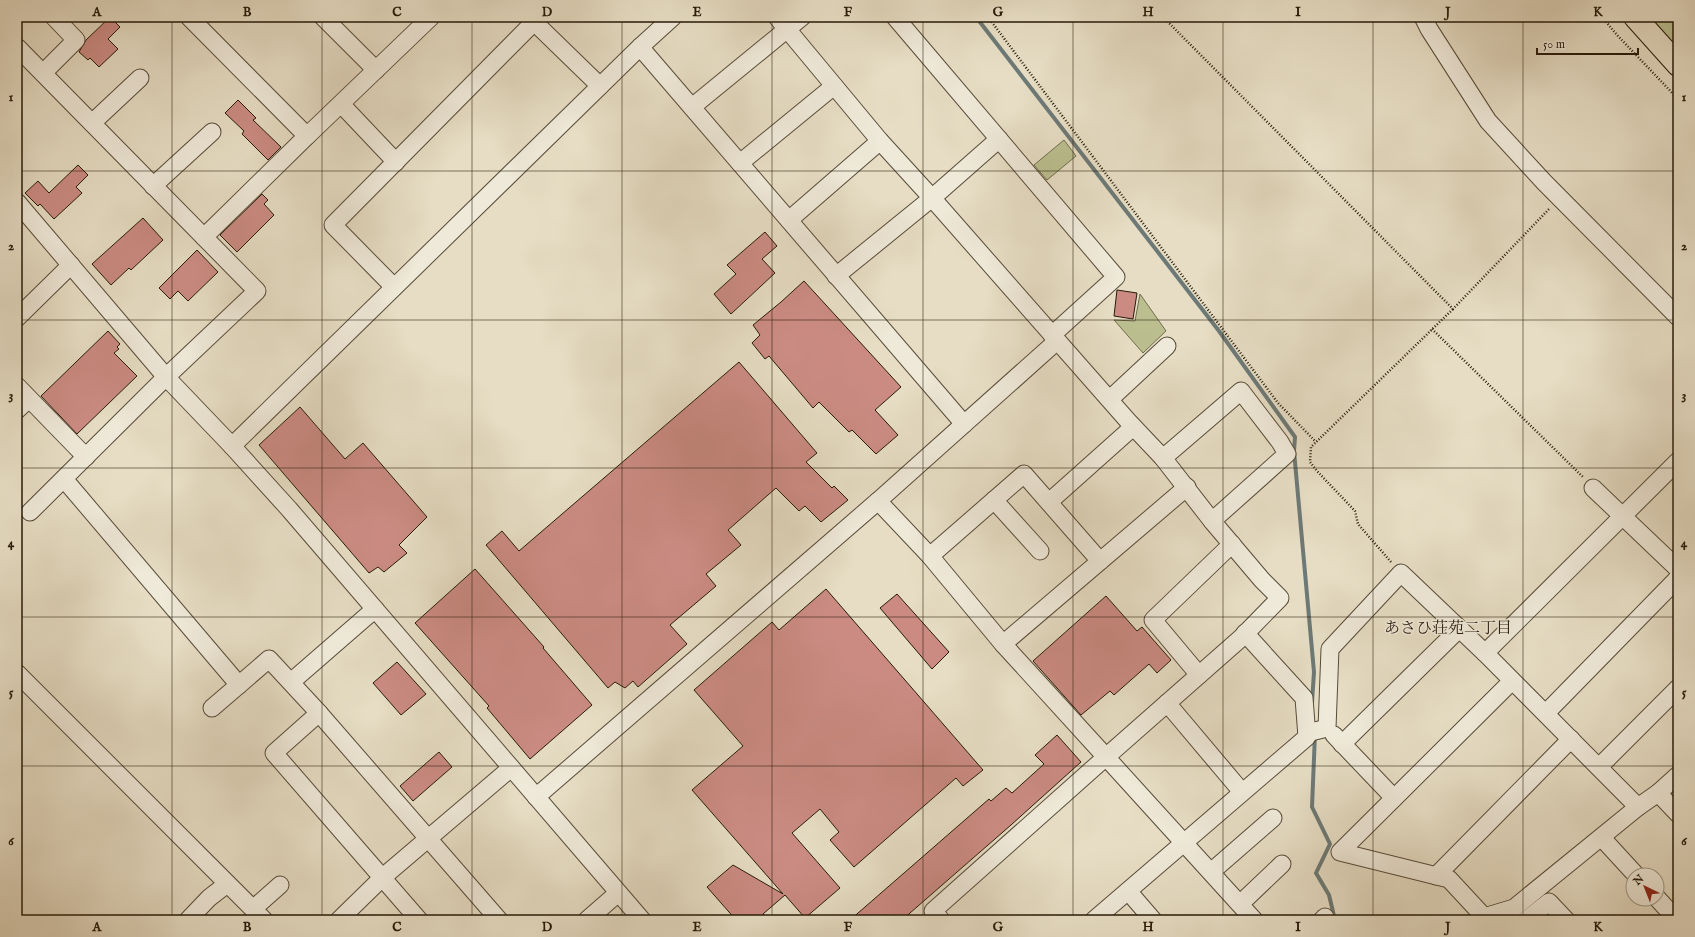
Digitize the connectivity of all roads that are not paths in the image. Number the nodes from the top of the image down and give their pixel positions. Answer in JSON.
{"nodes":[{"id":1,"x":54,"y":17,"type":"edge"},
{"id":2,"x":189,"y":17,"type":"edge"},
{"id":3,"x":323,"y":17,"type":"edge"},
{"id":4,"x":431,"y":17,"type":"edge"},
{"id":5,"x":802,"y":17,"type":"edge"},
{"id":6,"x":896,"y":17,"type":"edge"},
{"id":7,"x":1423,"y":17,"type":"edge"},
{"id":8,"x":1635,"y":17,"type":"edge"},
{"id":9,"x":667,"y":19,"type":"edge"},
{"id":10,"x":532,"y":20,"type":"edge"},
{"id":11,"x":782,"y":23,"type":"edge"},
{"id":12,"x":17,"y":47,"type":"edge"},
{"id":13,"x":640,"y":47,"type":"junction"},
{"id":14,"x":1678,"y":66,"type":"edge"},
{"id":15,"x":376,"y":70,"type":"junction"},
{"id":16,"x":43,"y":73,"type":"junction"},
{"id":17,"x":140,"y":78,"type":"dead end"},
{"id":18,"x":600,"y":86,"type":"junction"},
{"id":19,"x":834,"y":86,"type":"junction"},
{"id":20,"x":341,"y":104,"type":"junction"},
{"id":21,"x":692,"y":107,"type":"junction"},
{"id":22,"x":92,"y":123,"type":"junction"},
{"id":23,"x":212,"y":132,"type":"dead end"},
{"id":24,"x":307,"y":136,"type":"junction"},
{"id":25,"x":1000,"y":139,"type":"junction"},
{"id":26,"x":880,"y":141,"type":"junction"},
{"id":27,"x":396,"y":162,"type":"junction"},
{"id":28,"x":740,"y":163,"type":"junction"},
{"id":29,"x":153,"y":186,"type":"junction"},
{"id":30,"x":932,"y":198,"type":"junction"},
{"id":31,"x":17,"y":202,"type":"edge"},
{"id":32,"x":789,"y":220,"type":"junction"},
{"id":33,"x":204,"y":237,"type":"junction"},
{"id":34,"x":71,"y":266,"type":"junction"},
{"id":35,"x":836,"y":276,"type":"junction"},
{"id":36,"x":394,"y":287,"type":"junction"},
{"id":37,"x":1678,"y":317,"type":"edge"},
{"id":38,"x":17,"y":318,"type":"edge"},
{"id":39,"x":1054,"y":338,"type":"junction"},
{"id":40,"x":1168,"y":346,"type":"dead end"},
{"id":41,"x":166,"y":377,"type":"junction"},
{"id":42,"x":17,"y":386,"type":"edge"},
{"id":43,"x":29,"y":398,"type":"junction"},
{"id":44,"x":1110,"y":399,"type":"junction"},
{"id":45,"x":17,"y":410,"type":"edge"},
{"id":46,"x":964,"y":424,"type":"junction"},
{"id":47,"x":1133,"y":427,"type":"junction"},
{"id":48,"x":232,"y":446,"type":"junction"},
{"id":49,"x":86,"y":457,"type":"junction"},
{"id":50,"x":1163,"y":458,"type":"junction"},
{"id":51,"x":1678,"y":461,"type":"edge"},
{"id":52,"x":64,"y":479,"type":"junction"},
{"id":53,"x":1187,"y":487,"type":"junction"},
{"id":54,"x":1593,"y":488,"type":"road end"},
{"id":55,"x":994,"y":500,"type":"junction"},
{"id":56,"x":878,"y":501,"type":"junction"},
{"id":57,"x":1049,"y":502,"type":"junction"},
{"id":58,"x":30,"y":512,"type":"dead end"},
{"id":59,"x":1622,"y":516,"type":"junction"},
{"id":60,"x":1212,"y":521,"type":"junction"},
{"id":61,"x":1232,"y":544,"type":"junction"},
{"id":62,"x":1040,"y":551,"type":"dead end"},
{"id":63,"x":930,"y":556,"type":"junction"},
{"id":64,"x":1100,"y":561,"type":"junction"},
{"id":65,"x":1678,"y":569,"type":"edge"},
{"id":66,"x":1678,"y":578,"type":"edge"},
{"id":67,"x":375,"y":609,"type":"junction"},
{"id":68,"x":1459,"y":629,"type":"junction"},
{"id":69,"x":1245,"y":633,"type":"junction"},
{"id":70,"x":1003,"y":644,"type":"junction"},
{"id":71,"x":1485,"y":653,"type":"junction"},
{"id":72,"x":17,"y":673,"type":"edge"},
{"id":73,"x":1199,"y":675,"type":"junction"},
{"id":74,"x":1512,"y":681,"type":"junction"},
{"id":75,"x":291,"y":682,"type":"junction"},
{"id":76,"x":239,"y":685,"type":"junction"},
{"id":77,"x":1678,"y":688,"type":"edge"},
{"id":78,"x":1167,"y":703,"type":"junction"},
{"id":79,"x":212,"y":708,"type":"dead end"},
{"id":80,"x":319,"y":713,"type":"junction"},
{"id":81,"x":1546,"y":713,"type":"junction"},
{"id":82,"x":1316,"y":730,"type":"junction"},
{"id":83,"x":1571,"y":739,"type":"junction"},
{"id":84,"x":1342,"y":744,"type":"junction"},
{"id":85,"x":1106,"y":757,"type":"junction"},
{"id":86,"x":1598,"y":767,"type":"junction"},
{"id":87,"x":511,"y":768,"type":"junction"},
{"id":88,"x":1678,"y":776,"type":"edge"},
{"id":89,"x":1242,"y":792,"type":"junction"},
{"id":90,"x":1658,"y":793,"type":"junction"},
{"id":91,"x":536,"y":797,"type":"junction"},
{"id":92,"x":1394,"y":798,"type":"junction"},
{"id":93,"x":1638,"y":807,"type":"junction"},
{"id":94,"x":1678,"y":814,"type":"edge"},
{"id":95,"x":1273,"y":818,"type":"dead end"},
{"id":96,"x":428,"y":838,"type":"junction"},
{"id":97,"x":1602,"y":838,"type":"junction"},
{"id":98,"x":1184,"y":843,"type":"junction"},
{"id":99,"x":1282,"y":864,"type":"dead end"},
{"id":100,"x":1629,"y":867,"type":"edge"},
{"id":101,"x":1211,"y":872,"type":"junction"},
{"id":102,"x":1436,"y":876,"type":"junction"},
{"id":103,"x":383,"y":877,"type":"junction"},
{"id":104,"x":227,"y":884,"type":"junction"},
{"id":105,"x":280,"y":885,"type":"dead end"},
{"id":106,"x":1128,"y":891,"type":"junction"},
{"id":107,"x":618,"y":893,"type":"junction"},
{"id":108,"x":1240,"y":904,"type":"junction"},
{"id":109,"x":1665,"y":907,"type":"edge"},
{"id":110,"x":259,"y":915,"type":"edge"},
{"id":111,"x":932,"y":917,"type":"edge"},
{"id":112,"x":1485,"y":918,"type":"edge"},
{"id":113,"x":188,"y":920,"type":"edge"},
{"id":114,"x":339,"y":920,"type":"edge"},
{"id":115,"x":419,"y":920,"type":"edge"},
{"id":116,"x":499,"y":920,"type":"edge"},
{"id":117,"x":587,"y":920,"type":"edge"},
{"id":118,"x":642,"y":920,"type":"edge"},
{"id":119,"x":1094,"y":920,"type":"edge"},
{"id":120,"x":1153,"y":920,"type":"edge"},
{"id":121,"x":1254,"y":920,"type":"edge"},
{"id":122,"x":1526,"y":920,"type":"edge"},
{"id":123,"x":1566,"y":920,"type":"edge"},
{"id":124,"x":1677,"y":920,"type":"edge"}],
"edges":[{"from":1,"to":16,"type":"street"},
{"from":2,"to":24,"type":"street"},
{"from":3,"to":15,"type":"street"},
{"from":4,"to":15,"type":"street"},
{"from":5,"to":11,"type":"street"},
{"from":6,"to":25,"type":"street"},
{"from":7,"to":37,"type":"street"},
{"from":8,"to":14,"type":"main road"},
{"from":9,"to":13,"type":"street"},
{"from":10,"to":18,"type":"street"},
{"from":10,"to":27,"type":"street"},
{"from":11,"to":19,"type":"street"},
{"from":11,"to":21,"type":"street"},
{"from":12,"to":16,"type":"street"},
{"from":13,"to":18,"type":"street"},
{"from":13,"to":21,"type":"street"},
{"from":15,"to":20,"type":"street"},
{"from":16,"to":22,"type":"street"},
{"from":17,"to":22,"type":"street"},
{"from":18,"to":36,"type":"street"},
{"from":19,"to":26,"type":"street"},
{"from":19,"to":28,"type":"street"},
{"from":20,"to":24,"type":"street"},
{"from":20,"to":27,"type":"street"},
{"from":21,"to":28,"type":"street"},
{"from":22,"to":29,"type":"street"},
{"from":23,"to":29,"type":"street"},
{"from":24,"to":33,"type":"street"},
{"from":25,"to":30,"type":"street"},
{"from":25,"to":39,"type":"street"},
{"from":26,"to":30,"type":"street"},
{"from":26,"to":32,"type":"street"},
{"from":27,"to":36,"type":"street"},
{"from":28,"to":32,"type":"street"},
{"from":29,"to":33,"type":"street"},
{"from":30,"to":35,"type":"street"},
{"from":30,"to":39,"type":"street"},
{"from":31,"to":34,"type":"street"},
{"from":32,"to":35,"type":"street"},
{"from":33,"to":41,"type":"street"},
{"from":34,"to":38,"type":"street"},
{"from":34,"to":41,"type":"street"},
{"from":35,"to":46,"type":"street"},
{"from":36,"to":48,"type":"street"},
{"from":39,"to":44,"type":"street"},
{"from":39,"to":46,"type":"street"},
{"from":40,"to":44,"type":"street"},
{"from":41,"to":48,"type":"street"},
{"from":41,"to":49,"type":"street"},
{"from":42,"to":43,"type":"street"},
{"from":43,"to":45,"type":"street"},
{"from":43,"to":49,"type":"street"},
{"from":44,"to":47,"type":"street"},
{"from":46,"to":56,"type":"street"},
{"from":47,"to":50,"type":"street"},
{"from":47,"to":57,"type":"street"},
{"from":48,"to":67,"type":"street"},
{"from":49,"to":52,"type":"street"},
{"from":50,"to":53,"type":"street"},
{"from":50,"to":60,"type":"street"},
{"from":51,"to":59,"type":"street"},
{"from":52,"to":58,"type":"street"},
{"from":52,"to":76,"type":"street"},
{"from":53,"to":60,"type":"street"},
{"from":53,"to":64,"type":"street"},
{"from":54,"to":59,"type":"street"},
{"from":55,"to":57,"type":"street"},
{"from":55,"to":62,"type":"street"},
{"from":55,"to":63,"type":"street"},
{"from":56,"to":63,"type":"street"},
{"from":56,"to":91,"type":"street"},
{"from":57,"to":64,"type":"street"},
{"from":59,"to":65,"type":"street"},
{"from":59,"to":71,"type":"street"},
{"from":60,"to":61,"type":"street"},
{"from":61,"to":69,"type":"street"},
{"from":61,"to":73,"type":"street"},
{"from":63,"to":70,"type":"street"},
{"from":64,"to":70,"type":"street"},
{"from":66,"to":81,"type":"street"},
{"from":67,"to":75,"type":"street"},
{"from":67,"to":87,"type":"street"},
{"from":68,"to":71,"type":"street"},
{"from":68,"to":82,"type":"street"},
{"from":68,"to":84,"type":"street"},
{"from":69,"to":73,"type":"street"},
{"from":69,"to":82,"type":"street"},
{"from":70,"to":85,"type":"street"},
{"from":71,"to":74,"type":"street"},
{"from":72,"to":104,"type":"street"},
{"from":73,"to":78,"type":"street"},
{"from":74,"to":81,"type":"street"},
{"from":74,"to":92,"type":"street"},
{"from":75,"to":76,"type":"street"},
{"from":75,"to":80,"type":"street"},
{"from":76,"to":79,"type":"street"},
{"from":77,"to":86,"type":"street"},
{"from":78,"to":85,"type":"street"},
{"from":78,"to":89,"type":"street"},
{"from":80,"to":96,"type":"street"},
{"from":80,"to":103,"type":"street"},
{"from":81,"to":83,"type":"street"},
{"from":82,"to":84,"type":"street"},
{"from":82,"to":89,"type":"street"},
{"from":83,"to":86,"type":"street"},
{"from":83,"to":102,"type":"street"},
{"from":84,"to":92,"type":"street"},
{"from":85,"to":98,"type":"street"},
{"from":85,"to":111,"type":"street"},
{"from":86,"to":93,"type":"street"},
{"from":87,"to":91,"type":"street"},
{"from":87,"to":96,"type":"street"},
{"from":88,"to":90,"type":"street"},
{"from":89,"to":98,"type":"street"},
{"from":90,"to":93,"type":"street"},
{"from":90,"to":94,"type":"street"},
{"from":91,"to":107,"type":"street"},
{"from":92,"to":102,"type":"street"},
{"from":93,"to":97,"type":"street"},
{"from":95,"to":101,"type":"street"},
{"from":96,"to":103,"type":"street"},
{"from":96,"to":116,"type":"street"},
{"from":97,"to":100,"type":"street"},
{"from":97,"to":112,"type":"street"},
{"from":98,"to":101,"type":"street"},
{"from":98,"to":106,"type":"street"},
{"from":99,"to":108,"type":"street"},
{"from":101,"to":108,"type":"street"},
{"from":102,"to":112,"type":"street"},
{"from":103,"to":114,"type":"street"},
{"from":103,"to":115,"type":"street"},
{"from":104,"to":110,"type":"street"},
{"from":104,"to":113,"type":"street"},
{"from":105,"to":110,"type":"street"},
{"from":106,"to":119,"type":"street"},
{"from":106,"to":120,"type":"street"},
{"from":107,"to":117,"type":"street"},
{"from":107,"to":118,"type":"street"},
{"from":108,"to":121,"type":"street"},
{"from":109,"to":124,"type":"street"},
{"from":122,"to":123,"type":"street"}]}
